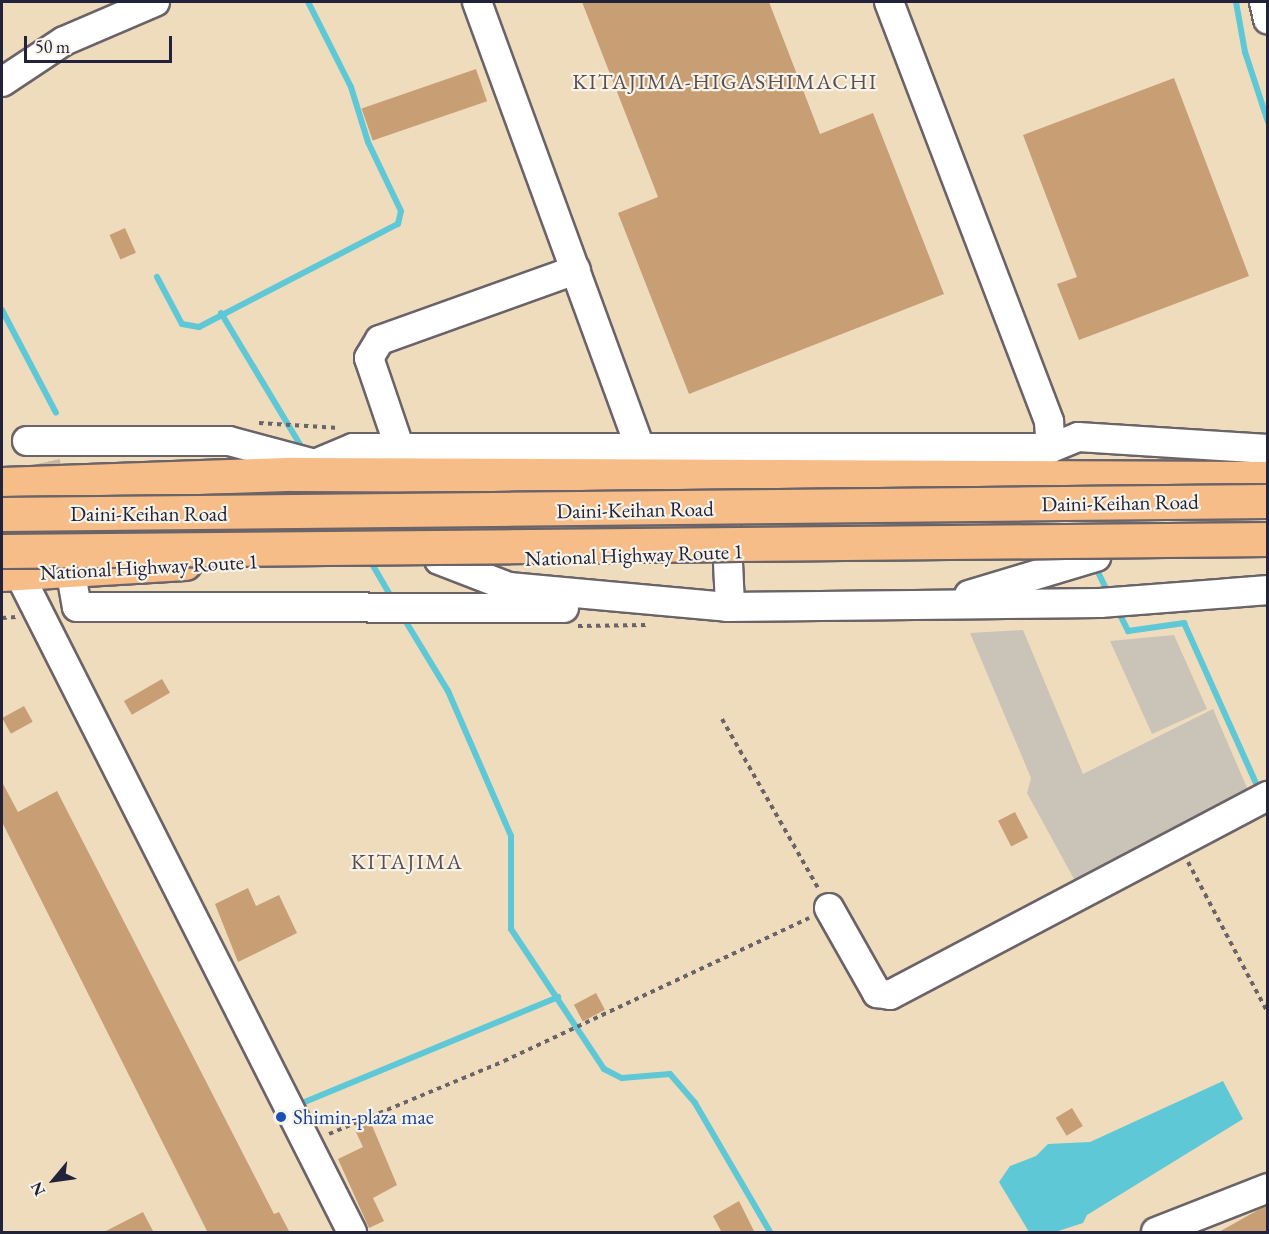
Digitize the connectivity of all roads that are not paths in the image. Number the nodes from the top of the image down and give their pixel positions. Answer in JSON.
{"nodes":[{"id":1,"x":155,"y":2,"type":"edge"},
{"id":2,"x":477,"y":2,"type":"edge"},
{"id":3,"x":890,"y":2,"type":"edge"},
{"id":4,"x":2,"y":82,"type":"edge"},
{"id":5,"x":576,"y":270,"type":"junction"},
{"id":6,"x":1053,"y":446,"type":"junction"},
{"id":7,"x":39,"y":448,"type":"dead end"},
{"id":8,"x":400,"y":449,"type":"junction"},
{"id":9,"x":1268,"y":449,"type":"edge"},
{"id":10,"x":642,"y":452,"type":"junction"},
{"id":11,"x":561,"y":463,"type":"junction"},
{"id":12,"x":311,"y":472,"type":"junction"},
{"id":13,"x":1087,"y":477,"type":"junction"},
{"id":14,"x":1268,"y":478,"type":"edge"},
{"id":15,"x":2,"y":484,"type":"edge"},
{"id":16,"x":1268,"y":501,"type":"edge"},
{"id":17,"x":2,"y":514,"type":"edge"},
{"id":18,"x":2,"y":539,"type":"edge"},
{"id":19,"x":1268,"y":539,"type":"edge"},
{"id":20,"x":727,"y":552,"type":"junction"},
{"id":21,"x":1268,"y":553,"type":"edge"},
{"id":22,"x":1096,"y":557,"type":"junction"},
{"id":23,"x":439,"y":560,"type":"junction"},
{"id":24,"x":7,"y":566,"type":"edge"},
{"id":25,"x":73,"y":585,"type":"tunnel mouth"},
{"id":26,"x":1268,"y":590,"type":"edge"},
{"id":27,"x":640,"y":602,"type":"junction"},
{"id":28,"x":938,"y":604,"type":"junction"},
{"id":29,"x":730,"y":607,"type":"junction"},
{"id":30,"x":1262,"y":799,"type":"edge"},
{"id":31,"x":830,"y":908,"type":"road end"},
{"id":32,"x":1268,"y":1188,"type":"edge"},
{"id":33,"x":352,"y":1233,"type":"edge"},
{"id":34,"x":1156,"y":1233,"type":"edge"}],
"edges":[{"from":1,"to":4,"type":"street"},
{"from":2,"to":5,"type":"street"},
{"from":3,"to":6,"type":"street"},
{"from":5,"to":8,"type":"street"},
{"from":5,"to":10,"type":"street"},
{"from":6,"to":9,"type":"street"},
{"from":6,"to":10,"type":"street"},
{"from":6,"to":13,"type":"street"},
{"from":7,"to":12,"type":"street"},
{"from":8,"to":11,"type":"street"},
{"from":8,"to":12,"type":"street"},
{"from":10,"to":11,"type":"street"},
{"from":11,"to":12,"type":"highway"},
{"from":11,"to":13,"type":"highway"},
{"from":11,"to":20,"type":"street"},
{"from":12,"to":15,"type":"highway"},
{"from":13,"to":14,"type":"highway"},
{"from":16,"to":17,"type":"highway","name":"Daini-Keihan Road","bridge":true},
{"from":18,"to":24,"type":"street"},
{"from":19,"to":24,"type":"highway","name":"Daini-Keihan Road","bridge":true},
{"from":20,"to":22,"type":"highway","name":"National Highway Route 1"},
{"from":20,"to":23,"type":"highway","name":"National Highway Route 1"},
{"from":20,"to":29,"type":"street"},
{"from":21,"to":22,"type":"highway","name":"National Highway Route 1"},
{"from":22,"to":28,"type":"street"},
{"from":23,"to":24,"type":"highway","name":"National Highway Route 1"},
{"from":23,"to":27,"type":"street"},
{"from":24,"to":33,"type":"street"},
{"from":25,"to":27,"type":"street"},
{"from":26,"to":28,"type":"street"},
{"from":27,"to":29,"type":"street"},
{"from":28,"to":29,"type":"street"},
{"from":30,"to":31,"type":"street"},
{"from":32,"to":34,"type":"street"}]}
